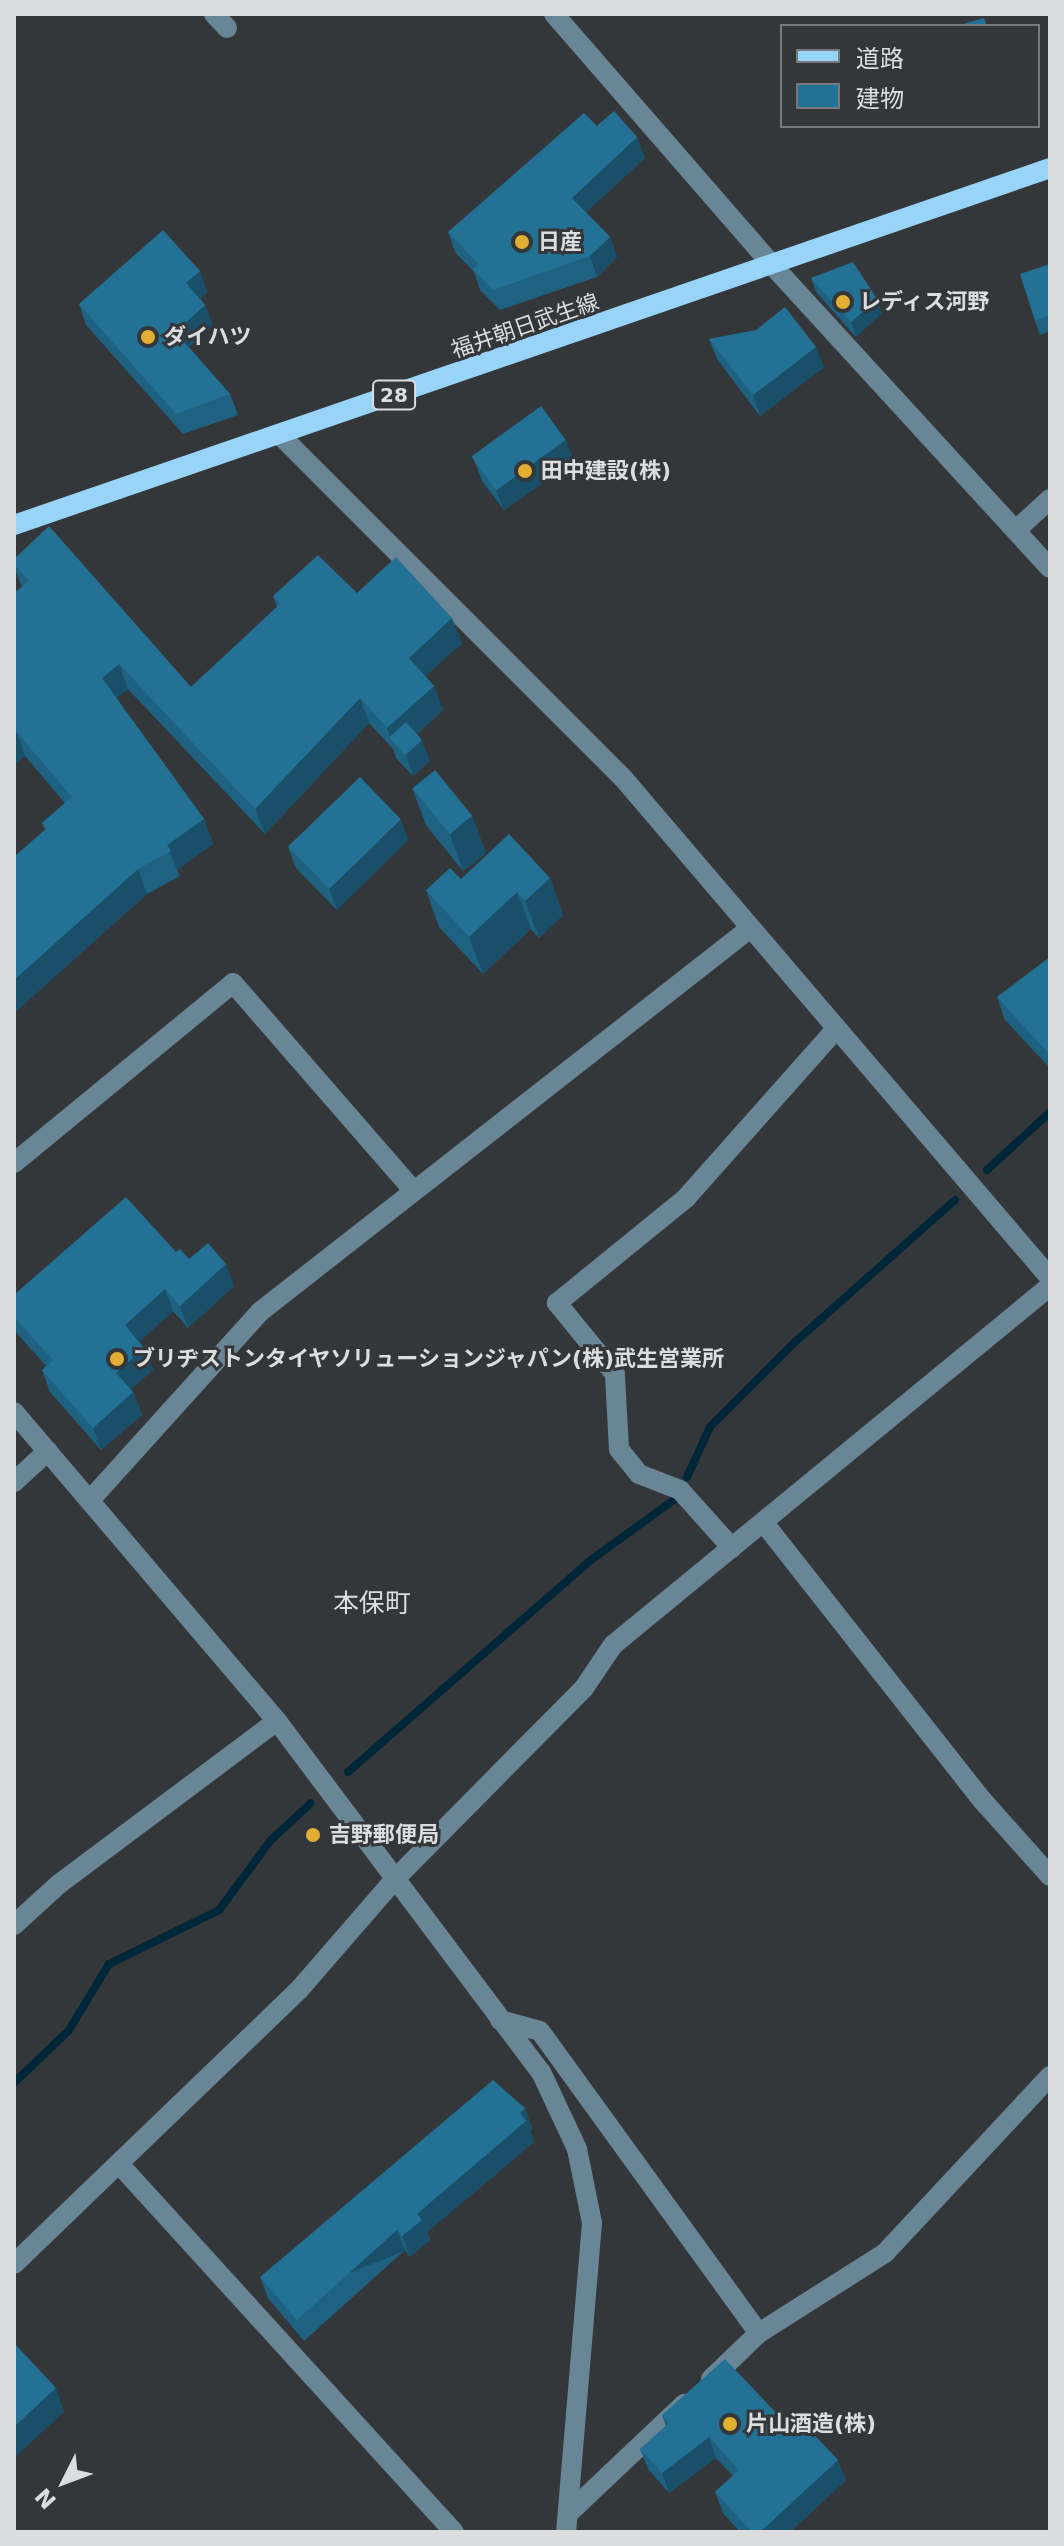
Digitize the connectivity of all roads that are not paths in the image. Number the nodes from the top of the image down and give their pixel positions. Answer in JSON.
{"nodes":[{"id":1,"x":554,"y":14,"type":"edge"},
{"id":2,"x":1050,"y":168,"type":"edge"},
{"id":3,"x":774,"y":267,"type":"junction"},
{"id":4,"x":279,"y":434,"type":"junction"},
{"id":5,"x":1050,"y":499,"type":"edge"},
{"id":6,"x":14,"y":525,"type":"edge"},
{"id":7,"x":1016,"y":530,"type":"junction"},
{"id":8,"x":1050,"y":568,"type":"edge"},
{"id":9,"x":748,"y":930,"type":"junction"},
{"id":10,"x":835,"y":1030,"type":"junction"},
{"id":11,"x":14,"y":1163,"type":"edge"},
{"id":12,"x":412,"y":1189,"type":"junction"},
{"id":13,"x":1050,"y":1278,"type":"edge"},
{"id":14,"x":1050,"y":1286,"type":"edge"},
{"id":15,"x":14,"y":1412,"type":"edge"},
{"id":16,"x":48,"y":1451,"type":"junction"},
{"id":17,"x":14,"y":1482,"type":"edge"},
{"id":18,"x":91,"y":1499,"type":"junction"},
{"id":19,"x":764,"y":1523,"type":"junction"},
{"id":20,"x":732,"y":1548,"type":"junction"},
{"id":21,"x":277,"y":1721,"type":"junction"},
{"id":22,"x":1050,"y":1876,"type":"edge"},
{"id":23,"x":396,"y":1878,"type":"junction"},
{"id":24,"x":14,"y":1925,"type":"edge"},
{"id":25,"x":500,"y":2020,"type":"junction"},
{"id":26,"x":1050,"y":2076,"type":"edge"},
{"id":27,"x":120,"y":2165,"type":"junction"},
{"id":28,"x":14,"y":2264,"type":"edge"},
{"id":29,"x":759,"y":2333,"type":"junction"},
{"id":30,"x":571,"y":2511,"type":"junction"},
{"id":31,"x":454,"y":2532,"type":"edge"},
{"id":32,"x":566,"y":2532,"type":"edge"}],
"edges":[{"from":1,"to":3,"type":"street"},
{"from":2,"to":3,"type":"main road","name":"福井朝日武生線","number":"28"},
{"from":3,"to":4,"type":"main road","name":"福井朝日武生線","number":"28"},
{"from":3,"to":7,"type":"street"},
{"from":4,"to":6,"type":"main road","name":"福井朝日武生線","number":"28"},
{"from":4,"to":9,"type":"street"},
{"from":5,"to":7,"type":"street"},
{"from":7,"to":8,"type":"street"},
{"from":9,"to":10,"type":"street"},
{"from":9,"to":12,"type":"street"},
{"from":10,"to":13,"type":"street"},
{"from":10,"to":20,"type":"street"},
{"from":11,"to":12,"type":"street"},
{"from":12,"to":18,"type":"street"},
{"from":14,"to":19,"type":"street"},
{"from":15,"to":16,"type":"street"},
{"from":16,"to":17,"type":"street"},
{"from":16,"to":18,"type":"street"},
{"from":18,"to":21,"type":"street"},
{"from":19,"to":20,"type":"street"},
{"from":19,"to":22,"type":"street"},
{"from":20,"to":23,"type":"street"},
{"from":21,"to":23,"type":"street"},
{"from":21,"to":24,"type":"street"},
{"from":23,"to":25,"type":"street"},
{"from":23,"to":27,"type":"street"},
{"from":25,"to":29,"type":"street"},
{"from":25,"to":30,"type":"street"},
{"from":26,"to":29,"type":"street"},
{"from":27,"to":28,"type":"street"},
{"from":27,"to":31,"type":"street"},
{"from":29,"to":30,"type":"street"},
{"from":30,"to":32,"type":"street"}]}
